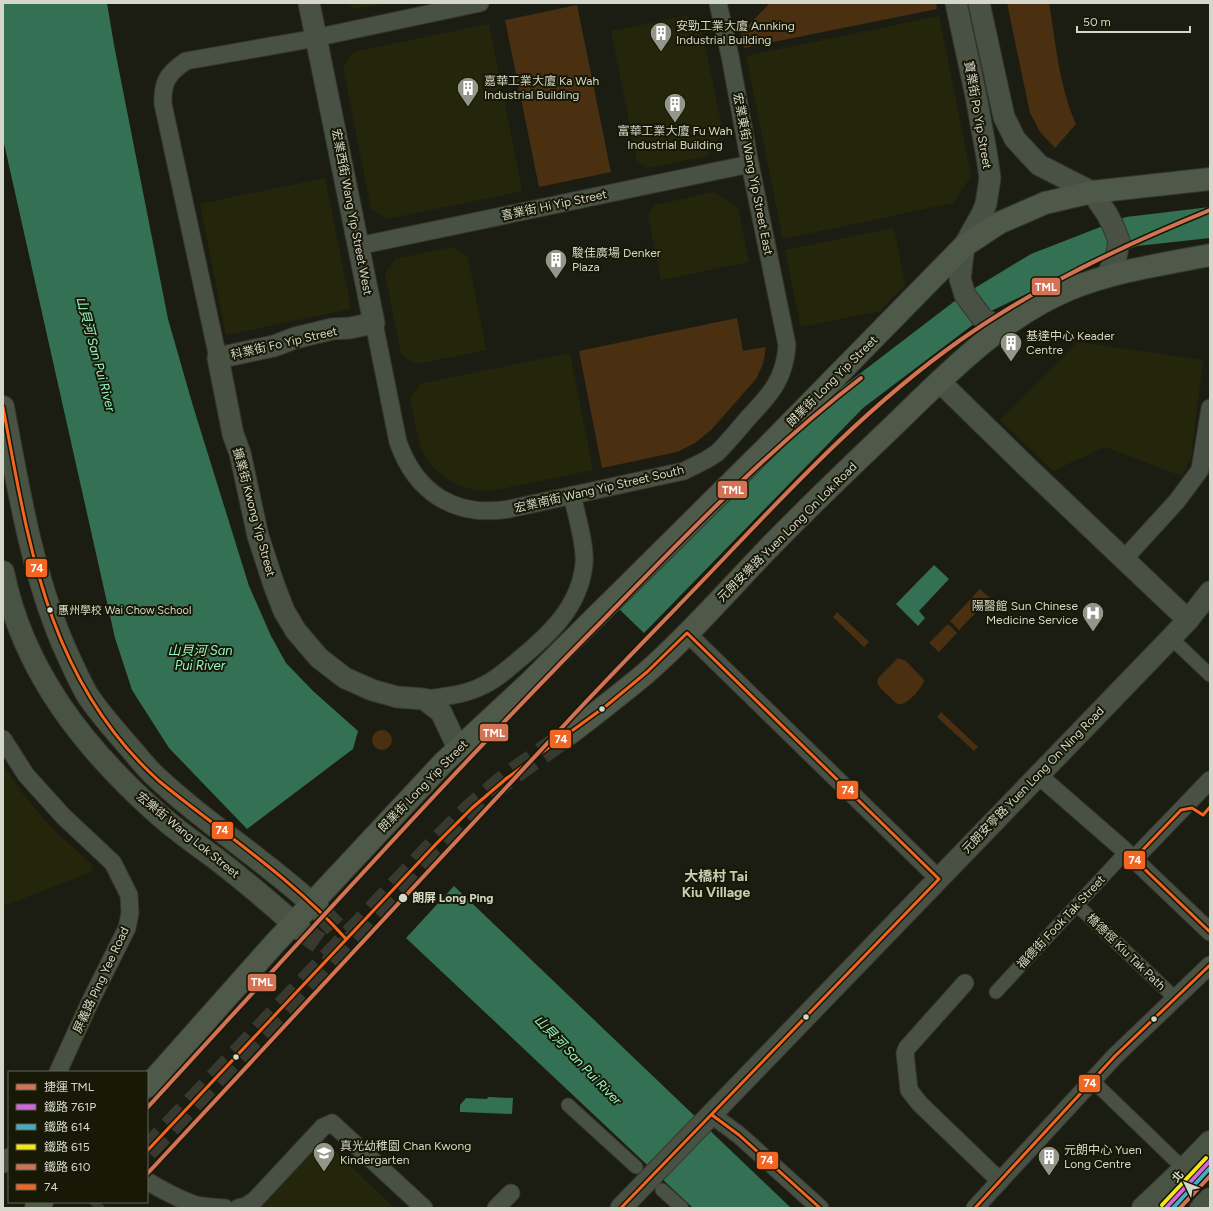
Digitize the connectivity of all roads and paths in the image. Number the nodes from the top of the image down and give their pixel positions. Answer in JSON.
{"nodes":[{"id":1,"x":309,"y":3,"type":"edge"},
{"id":2,"x":480,"y":3,"type":"edge"},
{"id":3,"x":718,"y":3,"type":"edge"},
{"id":4,"x":956,"y":3,"type":"edge"},
{"id":5,"x":979,"y":3,"type":"edge"},
{"id":6,"x":317,"y":38,"type":"junction"},
{"id":7,"x":750,"y":164,"type":"junction"},
{"id":8,"x":1210,"y":178,"type":"edge"},
{"id":9,"x":1092,"y":192,"type":"junction"},
{"id":10,"x":358,"y":246,"type":"junction"},
{"id":11,"x":964,"y":246,"type":"junction"},
{"id":12,"x":1210,"y":255,"type":"edge"},
{"id":13,"x":1106,"y":277,"type":"junction"},
{"id":14,"x":374,"y":323,"type":"junction"},
{"id":15,"x":992,"y":323,"type":"junction"},
{"id":16,"x":787,"y":345,"type":"joint"},
{"id":17,"x":218,"y":358,"type":"junction"},
{"id":18,"x":939,"y":381,"type":"junction"},
{"id":19,"x":3,"y":407,"type":"edge"},
{"id":20,"x":1210,"y":408,"type":"edge"},
{"id":21,"x":393,"y":422,"type":"joint"},
{"id":22,"x":1205,"y":471,"type":"edge"},
{"id":23,"x":572,"y":495,"type":"junction"},
{"id":24,"x":1124,"y":559,"type":"junction"},
{"id":25,"x":3,"y":572,"type":"edge"},
{"id":26,"x":1210,"y":592,"type":"edge"},
{"id":27,"x":1188,"y":620,"type":"junction"},
{"id":28,"x":687,"y":633,"type":"junction"},
{"id":29,"x":1171,"y":638,"type":"junction"},
{"id":30,"x":1210,"y":675,"type":"edge"},
{"id":31,"x":424,"y":699,"type":"junction"},
{"id":32,"x":569,"y":734,"type":"tunnel mouth"},
{"id":33,"x":3,"y":739,"type":"edge"},
{"id":34,"x":458,"y":748,"type":"junction"},
{"id":35,"x":1038,"y":775,"type":"junction"},
{"id":36,"x":1210,"y":780,"type":"edge"},
{"id":37,"x":1130,"y":856,"type":"junction"},
{"id":38,"x":939,"y":879,"type":"junction"},
{"id":39,"x":1077,"y":905,"type":"junction"},
{"id":40,"x":316,"y":907,"type":"junction"},
{"id":41,"x":297,"y":927,"type":"junction"},
{"id":42,"x":1210,"y":932,"type":"edge"},
{"id":43,"x":1210,"y":965,"type":"edge"},
{"id":44,"x":966,"y":983,"type":"dead end"},
{"id":45,"x":996,"y":992,"type":"dead end"},
{"id":46,"x":1176,"y":999,"type":"junction"},
{"id":47,"x":58,"y":1071,"type":"edge"},
{"id":48,"x":148,"y":1085,"type":"edge"},
{"id":49,"x":1098,"y":1086,"type":"dead end"},
{"id":50,"x":568,"y":1105,"type":"dead end"},
{"id":51,"x":710,"y":1116,"type":"junction"},
{"id":52,"x":1210,"y":1142,"type":"edge"},
{"id":53,"x":1184,"y":1169,"type":"junction"},
{"id":54,"x":649,"y":1178,"type":"junction"},
{"id":55,"x":1000,"y":1180,"type":"junction"},
{"id":56,"x":148,"y":1182,"type":"edge"},
{"id":57,"x":511,"y":1193,"type":"dead end"},
{"id":58,"x":1210,"y":1199,"type":"edge"},
{"id":59,"x":225,"y":1208,"type":"edge"},
{"id":60,"x":238,"y":1208,"type":"edge"},
{"id":61,"x":424,"y":1208,"type":"edge"},
{"id":62,"x":496,"y":1208,"type":"edge"},
{"id":63,"x":620,"y":1208,"type":"edge"},
{"id":64,"x":682,"y":1208,"type":"edge"},
{"id":65,"x":820,"y":1208,"type":"edge"},
{"id":66,"x":975,"y":1208,"type":"edge"},
{"id":67,"x":1142,"y":1208,"type":"edge"},
{"id":68,"x":1201,"y":1208,"type":"edge"}],
"edges":[{"from":1,"to":6,"type":"street","name":"宏業西街 Wang Yip Street West"},
{"from":2,"to":6,"type":"street"},
{"from":3,"to":7,"type":"street","name":"宏業東街 Wang Yip Street East"},
{"from":4,"to":11,"type":"street","name":"寶業街 Po Yip Street"},
{"from":5,"to":9,"type":"street","name":"寶業街 Po Yip Street"},
{"from":6,"to":10,"type":"street","name":"宏業西街 Wang Yip Street West"},
{"from":6,"to":17,"type":"street"},
{"from":7,"to":10,"type":"street","name":"喜業街 Hi Yip Street"},
{"from":7,"to":16,"type":"street","name":"宏業東街 Wang Yip Street East"},
{"from":8,"to":9,"type":"main road","name":"朗業街 Long Yip Street"},
{"from":9,"to":11,"type":"main road","name":"朗業街 Long Yip Street"},
{"from":9,"to":13,"type":"street"},
{"from":10,"to":14,"type":"street","name":"宏業西街 Wang Yip Street West"},
{"from":11,"to":15,"type":"street"},
{"from":11,"to":34,"type":"main road","name":"朗業街 Long Yip Street"},
{"from":12,"to":13,"type":"main road","name":"元朗安樂路 Yuen Long On Lok Road"},
{"from":13,"to":15,"type":"main road","name":"元朗安樂路 Yuen Long On Lok Road"},
{"from":14,"to":17,"type":"street","name":"科業街 Fo Yip Street"},
{"from":14,"to":21,"type":"street","name":"宏業西街 Wang Yip Street West"},
{"from":15,"to":18,"type":"main road","name":"元朗安樂路 Yuen Long On Lok Road"},
{"from":16,"to":23,"type":"street","name":"宏業南街 Wang Yip Street South"},
{"from":17,"to":31,"type":"street","name":"擴業街 Kwong Yip Street"},
{"from":18,"to":24,"type":"street"},
{"from":18,"to":28,"type":"main road","name":"元朗安樂路 Yuen Long On Lok Road"},
{"from":19,"to":40,"type":"main road","name":"宏樂街 Wang Lok Street"},
{"from":20,"to":22,"type":"street"},
{"from":21,"to":23,"type":"street","name":"宏業南街 Wang Yip Street South"},
{"from":22,"to":24,"type":"street"},
{"from":23,"to":31,"type":"street","name":"擴業街 Kwong Yip Street"},
{"from":24,"to":27,"type":"street"},
{"from":25,"to":41,"type":"main road","name":"宏樂街 Wang Lok Street"},
{"from":26,"to":27,"type":"street","name":"元朗安寧路 Yuen Long On Ning Road"},
{"from":27,"to":29,"type":"street","name":"元朗安寧路 Yuen Long On Ning Road"},
{"from":28,"to":32,"type":"main road","name":"元朗安樂路 Yuen Long On Lok Road"},
{"from":28,"to":38,"type":"street"},
{"from":29,"to":30,"type":"street"},
{"from":29,"to":35,"type":"street","name":"元朗安寧路 Yuen Long On Ning Road"},
{"from":31,"to":34,"type":"street"},
{"from":33,"to":47,"type":"street","name":"屏義路 Ping Yee Road"},
{"from":34,"to":40,"type":"main road","name":"朗業街 Long Yip Street"},
{"from":35,"to":37,"type":"street"},
{"from":35,"to":38,"type":"street","name":"元朗安寧路 Yuen Long On Ning Road"},
{"from":36,"to":37,"type":"street","name":"福德街 Fook Tak Street"},
{"from":37,"to":39,"type":"street","name":"福德街 Fook Tak Street"},
{"from":37,"to":42,"type":"street"},
{"from":38,"to":51,"type":"street","name":"元朗安寧路 Yuen Long On Ning Road"},
{"from":39,"to":45,"type":"street","name":"福德街 Fook Tak Street"},
{"from":39,"to":46,"type":"street","name":"橋德徑 Kiu Tak Path"},
{"from":40,"to":41,"type":"main road","name":"朗業街 Long Yip Street"},
{"from":41,"to":48,"type":"main road","name":"朗業街 Long Yip Street"},
{"from":43,"to":46,"type":"street"},
{"from":44,"to":55,"type":"street"},
{"from":46,"to":55,"type":"street"},
{"from":49,"to":53,"type":"street"},
{"from":50,"to":54,"type":"street"},
{"from":51,"to":54,"type":"street","name":"元朗安寧路 Yuen Long On Ning Road"},
{"from":51,"to":65,"type":"street"},
{"from":52,"to":53,"type":"main road"},
{"from":53,"to":67,"type":"main road"},
{"from":54,"to":63,"type":"street","name":"元朗安寧路 Yuen Long On Ning Road"},
{"from":54,"to":64,"type":"street"},
{"from":55,"to":66,"type":"street"},
{"from":56,"to":59,"type":"street"},
{"from":57,"to":62,"type":"street"},
{"from":58,"to":68,"type":"main road"},
{"from":60,"to":61,"type":"street"}]}
